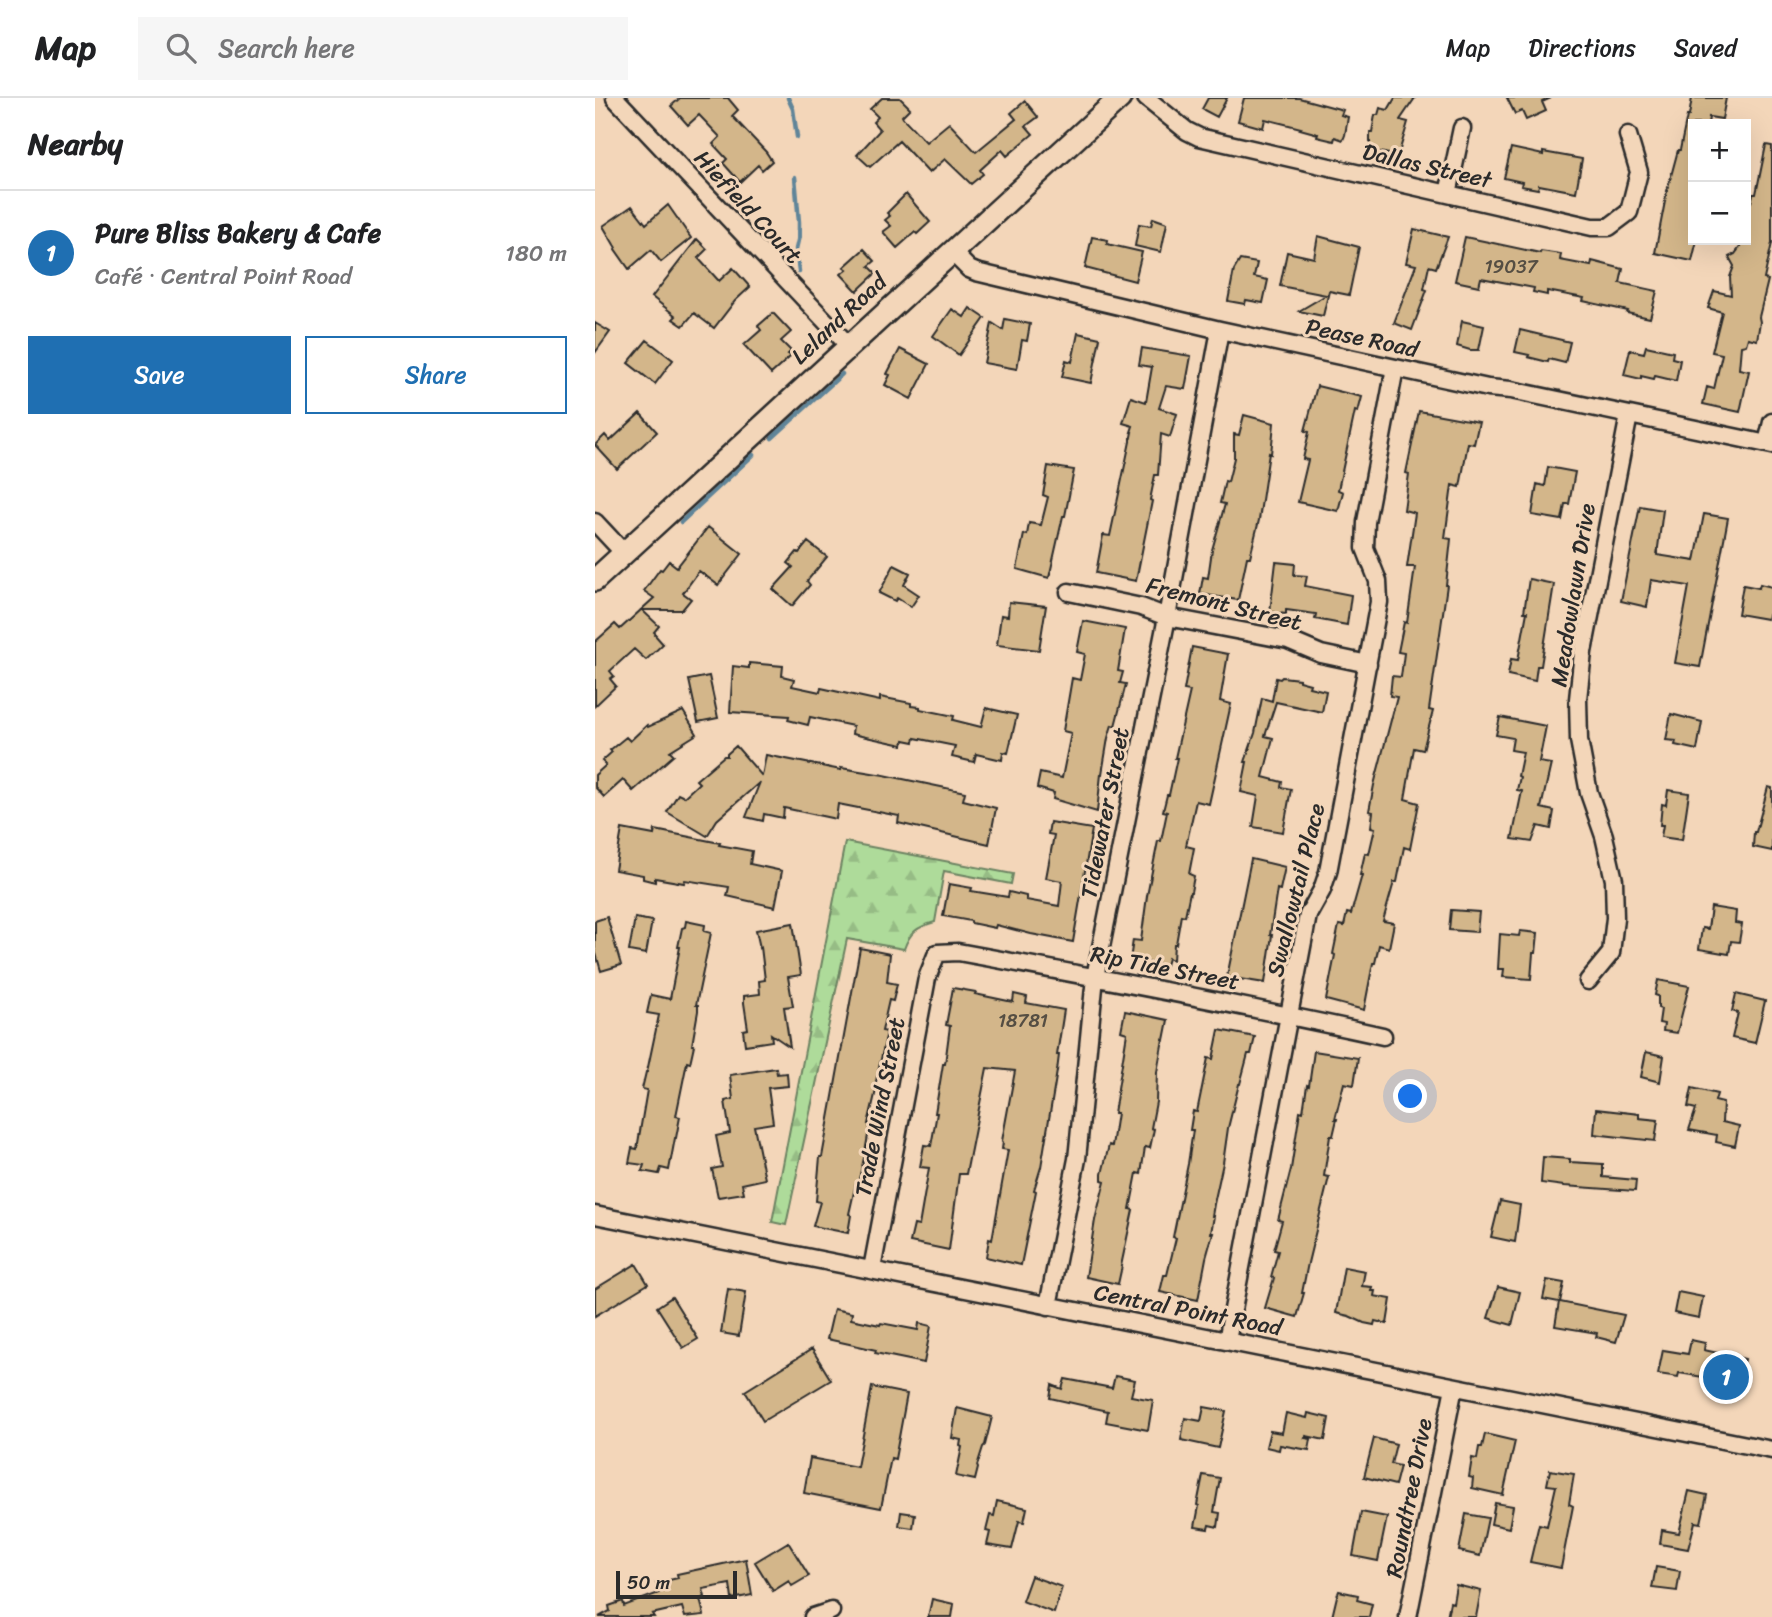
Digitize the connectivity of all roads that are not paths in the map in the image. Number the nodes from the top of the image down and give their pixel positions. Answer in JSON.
{"nodes":[{"id":1,"x":615,"y":98,"type":"edge"},
{"id":2,"x":1120,"y":98,"type":"edge"},
{"id":3,"x":1146,"y":98,"type":"edge"},
{"id":4,"x":1462,"y":128,"type":"dead end"},
{"id":5,"x":1628,"y":135,"type":"dead end"},
{"id":6,"x":1448,"y":194,"type":"junction"},
{"id":7,"x":952,"y":252,"type":"junction"},
{"id":8,"x":1220,"y":330,"type":"junction"},
{"id":9,"x":849,"y":346,"type":"junction"},
{"id":10,"x":1395,"y":368,"type":"junction"},
{"id":11,"x":1629,"y":415,"type":"junction"},
{"id":12,"x":1772,"y":422,"type":"edge"},
{"id":13,"x":1770,"y":444,"type":"edge"},
{"id":14,"x":595,"y":522,"type":"edge"},
{"id":15,"x":624,"y":553,"type":"junction"},
{"id":16,"x":595,"y":580,"type":"edge"},
{"id":17,"x":1069,"y":592,"type":"dead end"},
{"id":18,"x":1167,"y":617,"type":"junction"},
{"id":19,"x":1368,"y":663,"type":"junction"},
{"id":20,"x":937,"y":953,"type":"joint"},
{"id":21,"x":1095,"y":977,"type":"junction"},
{"id":22,"x":1588,"y":981,"type":"dead end"},
{"id":23,"x":1289,"y":1015,"type":"junction"},
{"id":24,"x":1383,"y":1036,"type":"dead end"},
{"id":25,"x":595,"y":1215,"type":"edge"},
{"id":26,"x":872,"y":1269,"type":"junction"},
{"id":27,"x":1048,"y":1306,"type":"junction"},
{"id":28,"x":1227,"y":1341,"type":"junction"},
{"id":29,"x":1454,"y":1387,"type":"junction"},
{"id":30,"x":1772,"y":1450,"type":"edge"},
{"id":31,"x":831,"y":1611,"type":"dead end"},
{"id":32,"x":813,"y":1617,"type":"edge"},
{"id":33,"x":1408,"y":1617,"type":"edge"}],
"edges":[{"from":1,"to":9,"type":"street","name":"Hiefield Court"},
{"from":2,"to":7,"type":"main road","name":"Leland Road"},
{"from":3,"to":6,"type":"street","name":"Dallas Street"},
{"from":4,"to":6,"type":"street"},
{"from":5,"to":6,"type":"street","name":"Dallas Street"},
{"from":7,"to":8,"type":"street","name":"Pease Road"},
{"from":7,"to":9,"type":"main road","name":"Leland Road"},
{"from":8,"to":10,"type":"street","name":"Pease Road"},
{"from":8,"to":18,"type":"street","name":"Tidewater Street"},
{"from":9,"to":15,"type":"main road","name":"Leland Road"},
{"from":10,"to":11,"type":"street","name":"Pease Road"},
{"from":10,"to":19,"type":"street","name":"Swallowtail Place"},
{"from":11,"to":13,"type":"street","name":"Pease Road"},
{"from":11,"to":22,"type":"street","name":"Meadowlawn Drive"},
{"from":12,"to":13,"type":"street"},
{"from":14,"to":15,"type":"street"},
{"from":15,"to":16,"type":"main road","name":"Leland Road"},
{"from":17,"to":18,"type":"street","name":"Fremont Street"},
{"from":18,"to":19,"type":"street","name":"Fremont Street"},
{"from":18,"to":21,"type":"street","name":"Tidewater Street"},
{"from":19,"to":23,"type":"street","name":"Swallowtail Place"},
{"from":20,"to":21,"type":"street","name":"Rip Tide Street"},
{"from":20,"to":26,"type":"street","name":"Trade Wind Street"},
{"from":21,"to":23,"type":"street","name":"Rip Tide Street"},
{"from":21,"to":27,"type":"street","name":"Tidewater Street"},
{"from":23,"to":24,"type":"street","name":"Rip Tide Street"},
{"from":23,"to":28,"type":"street","name":"Swallowtail Place"},
{"from":25,"to":26,"type":"street","name":"Central Point Road"},
{"from":26,"to":27,"type":"street","name":"Central Point Road"},
{"from":27,"to":28,"type":"street","name":"Central Point Road"},
{"from":28,"to":29,"type":"street","name":"Central Point Road"},
{"from":29,"to":30,"type":"street","name":"Central Point Road"},
{"from":29,"to":33,"type":"street","name":"Roundtree Drive"},
{"from":31,"to":32,"type":"street"}]}
